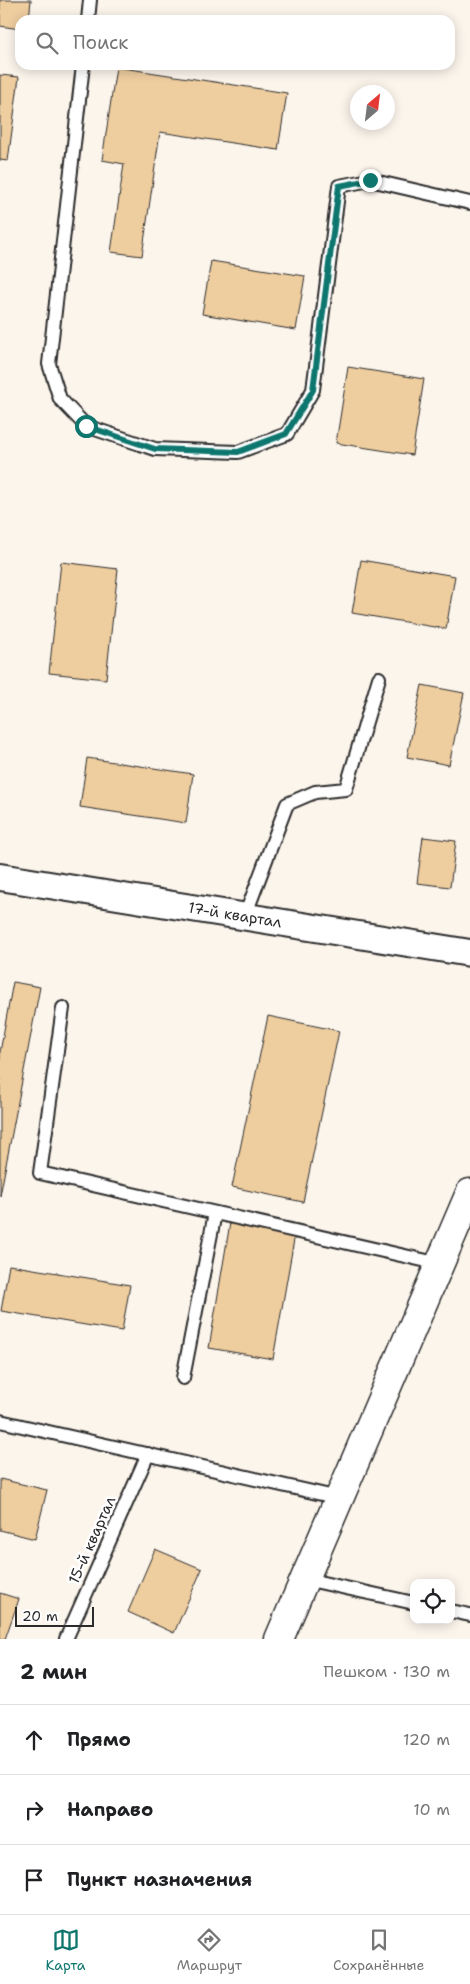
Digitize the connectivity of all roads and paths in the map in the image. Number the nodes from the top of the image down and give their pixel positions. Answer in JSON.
{"nodes":[{"id":1,"x":90,"y":0,"type":"edge"},
{"id":2,"x":88,"y":15,"type":"edge"},
{"id":3,"x":82,"y":70,"type":"edge"},
{"id":4,"x":470,"y":203,"type":"edge"},
{"id":5,"x":379,"y":678,"type":"dead end"},
{"id":6,"x":0,"y":877,"type":"edge"},
{"id":7,"x":245,"y":916,"type":"junction"},
{"id":8,"x":470,"y":952,"type":"edge"},
{"id":9,"x":63,"y":1008,"type":"dead end"},
{"id":10,"x":470,"y":1193,"type":"edge"},
{"id":11,"x":215,"y":1213,"type":"junction"},
{"id":12,"x":440,"y":1264,"type":"junction"},
{"id":13,"x":183,"y":1378,"type":"dead end"},
{"id":14,"x":0,"y":1421,"type":"edge"},
{"id":15,"x":148,"y":1454,"type":"junction"},
{"id":16,"x":339,"y":1498,"type":"junction"},
{"id":17,"x":304,"y":1579,"type":"junction"},
{"id":18,"x":410,"y":1602,"type":"edge"},
{"id":19,"x":455,"y":1612,"type":"edge"},
{"id":20,"x":470,"y":1615,"type":"edge"},
{"id":21,"x":66,"y":1639,"type":"edge"},
{"id":22,"x":279,"y":1639,"type":"edge"}],
"edges":[{"from":1,"to":2,"type":"lane"},
{"from":3,"to":4,"type":"lane"},
{"from":5,"to":7,"type":"lane"},
{"from":6,"to":7,"type":"street","name":"17-й квартал"},
{"from":7,"to":8,"type":"street","name":"17-й квартал"},
{"from":9,"to":11,"type":"lane"},
{"from":10,"to":12,"type":"street"},
{"from":11,"to":12,"type":"lane"},
{"from":11,"to":13,"type":"lane"},
{"from":12,"to":16,"type":"street"},
{"from":14,"to":15,"type":"lane"},
{"from":15,"to":16,"type":"lane"},
{"from":15,"to":21,"type":"lane","name":"15-й квартал"},
{"from":16,"to":17,"type":"street"},
{"from":17,"to":18,"type":"lane"},
{"from":17,"to":22,"type":"street"},
{"from":19,"to":20,"type":"lane"}]}
